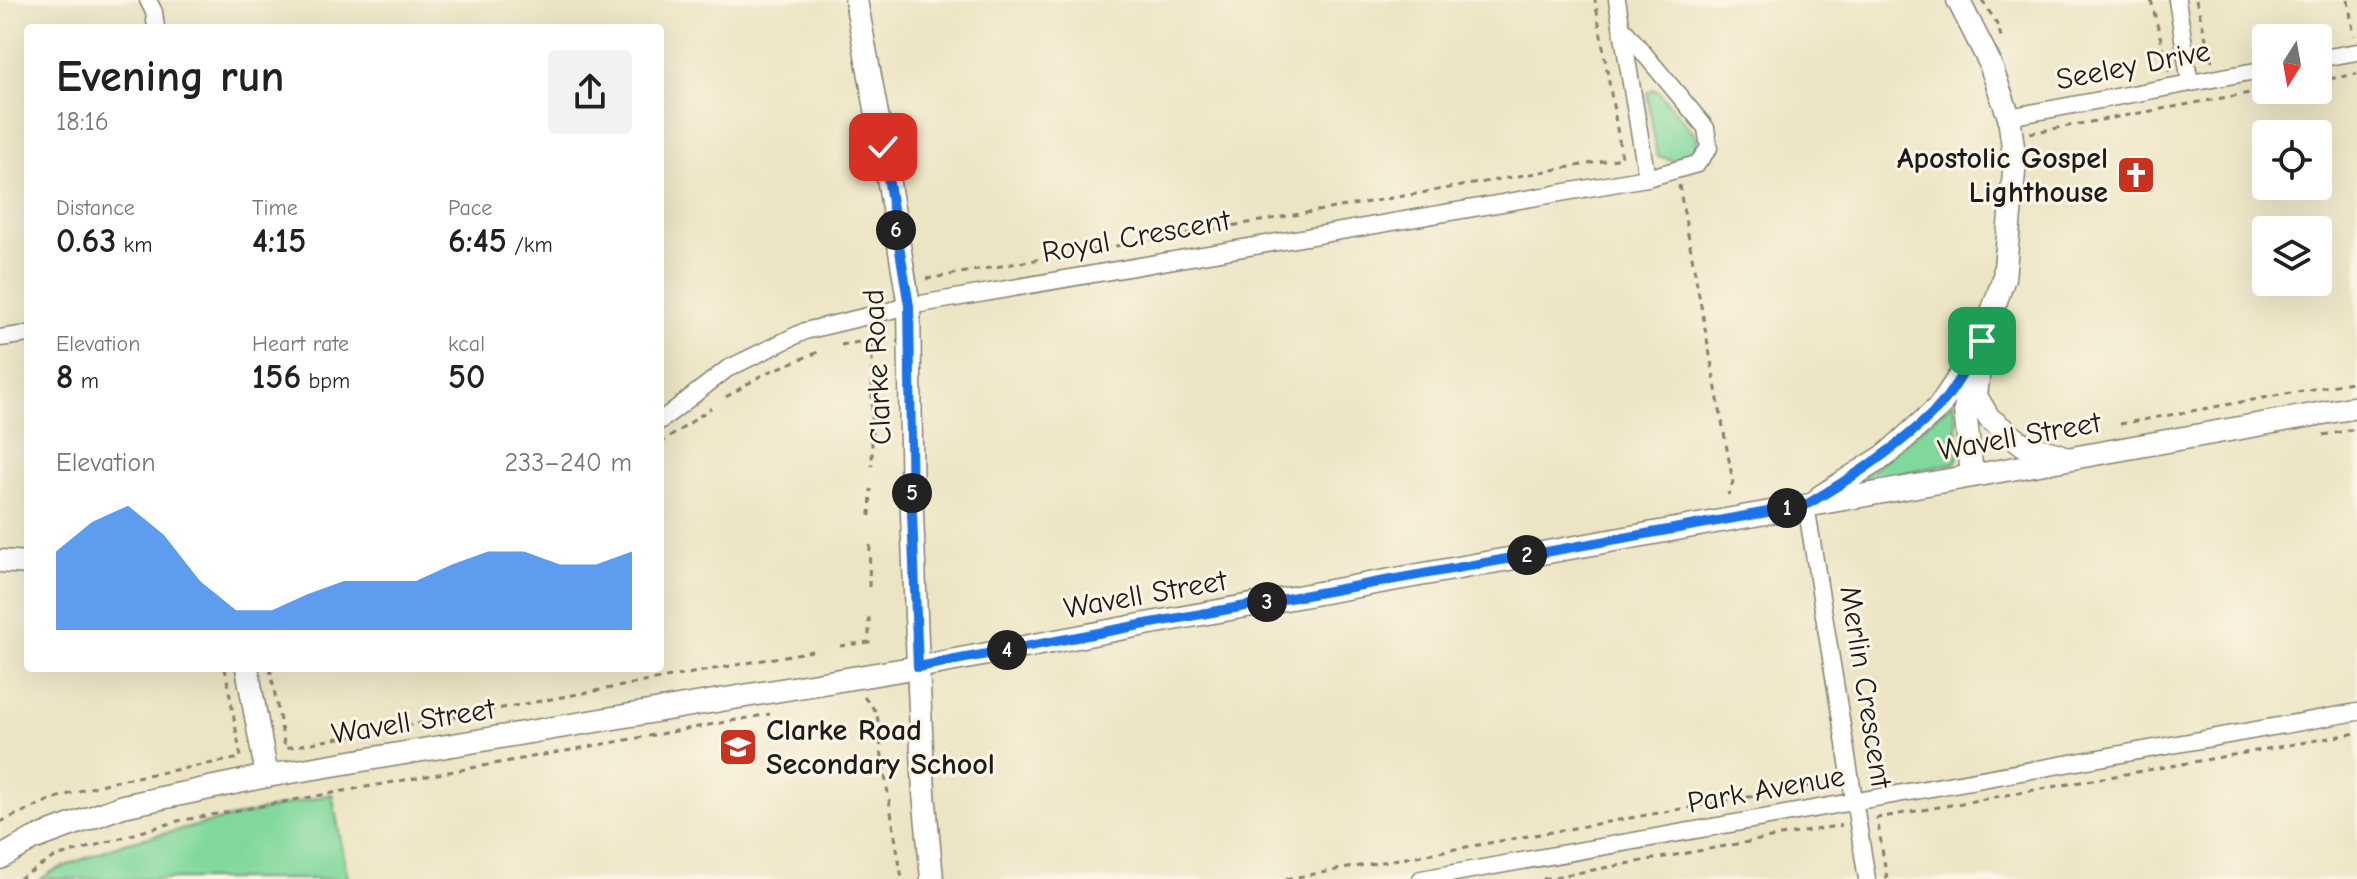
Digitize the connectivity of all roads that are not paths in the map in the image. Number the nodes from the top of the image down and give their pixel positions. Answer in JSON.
{"nodes":[{"id":1,"x":148,"y":0,"type":"edge"},
{"id":2,"x":856,"y":0,"type":"edge"},
{"id":3,"x":1617,"y":0,"type":"edge"},
{"id":4,"x":1958,"y":0,"type":"edge"},
{"id":5,"x":2177,"y":0,"type":"edge"},
{"id":6,"x":156,"y":24,"type":"edge"},
{"id":7,"x":1621,"y":26,"type":"junction"},
{"id":8,"x":2356,"y":46,"type":"edge"},
{"id":9,"x":2332,"y":54,"type":"edge"},
{"id":10,"x":2252,"y":72,"type":"edge"},
{"id":11,"x":2190,"y":83,"type":"junction"},
{"id":12,"x":2009,"y":117,"type":"junction"},
{"id":13,"x":1647,"y":178,"type":"junction"},
{"id":14,"x":909,"y":306,"type":"junction"},
{"id":15,"x":24,"y":335,"type":"edge"},
{"id":16,"x":0,"y":338,"type":"edge"},
{"id":17,"x":1982,"y":341,"type":"junction"},
{"id":18,"x":2357,"y":407,"type":"edge"},
{"id":19,"x":664,"y":418,"type":"edge"},
{"id":20,"x":2069,"y":458,"type":"junction"},
{"id":21,"x":1972,"y":475,"type":"junction"},
{"id":22,"x":1806,"y":505,"type":"junction"},
{"id":23,"x":0,"y":561,"type":"edge"},
{"id":24,"x":24,"y":563,"type":"edge"},
{"id":25,"x":918,"y":667,"type":"junction"},
{"id":26,"x":248,"y":672,"type":"edge"},
{"id":27,"x":2357,"y":712,"type":"edge"},
{"id":28,"x":267,"y":776,"type":"junction"},
{"id":29,"x":1854,"y":802,"type":"junction"},
{"id":30,"x":0,"y":858,"type":"edge"},
{"id":31,"x":932,"y":879,"type":"edge"},
{"id":32,"x":1421,"y":879,"type":"edge"},
{"id":33,"x":1867,"y":879,"type":"edge"}],
"edges":[{"from":1,"to":6,"type":"street"},
{"from":2,"to":14,"type":"street","name":"Clarke Road"},
{"from":3,"to":7,"type":"street"},
{"from":4,"to":12,"type":"street"},
{"from":5,"to":11,"type":"street"},
{"from":7,"to":13,"type":"street"},
{"from":7,"to":13,"type":"street","name":"Royal Crescent"},
{"from":8,"to":9,"type":"street"},
{"from":10,"to":11,"type":"street","name":"Seeley Drive"},
{"from":11,"to":12,"type":"street","name":"Seeley Drive"},
{"from":12,"to":17,"type":"street"},
{"from":13,"to":14,"type":"street","name":"Royal Crescent"},
{"from":14,"to":19,"type":"street","name":"Royal Crescent"},
{"from":14,"to":25,"type":"street","name":"Clarke Road"},
{"from":15,"to":16,"type":"street"},
{"from":17,"to":20,"type":"street"},
{"from":17,"to":21,"type":"street"},
{"from":17,"to":22,"type":"street"},
{"from":18,"to":20,"type":"street","name":"Wavell Street"},
{"from":20,"to":21,"type":"street","name":"Wavell Street"},
{"from":21,"to":22,"type":"street","name":"Wavell Street"},
{"from":22,"to":25,"type":"street","name":"Wavell Street"},
{"from":22,"to":29,"type":"street","name":"Merlin Crescent"},
{"from":23,"to":24,"type":"street"},
{"from":25,"to":28,"type":"street","name":"Wavell Street"},
{"from":25,"to":31,"type":"street","name":"Clarke Road"},
{"from":26,"to":28,"type":"street"},
{"from":27,"to":29,"type":"street","name":"Park Avenue"},
{"from":28,"to":30,"type":"street","name":"Wavell Street"},
{"from":29,"to":32,"type":"street","name":"Park Avenue"},
{"from":29,"to":33,"type":"street","name":"Merlin Crescent"}]}
